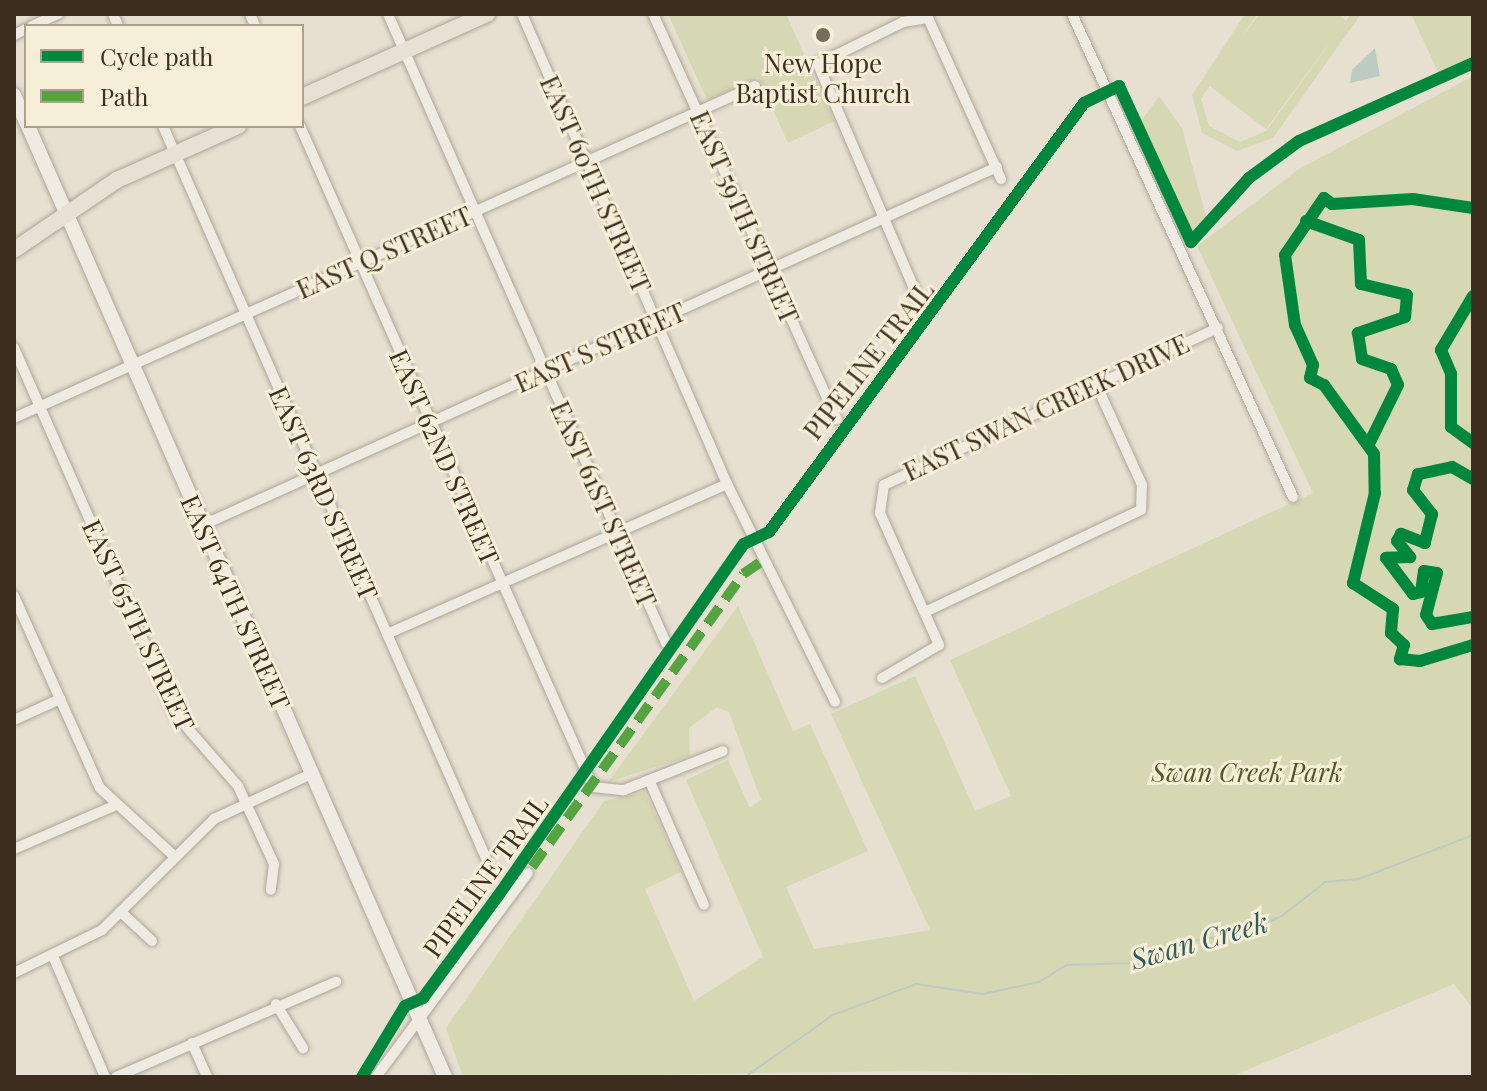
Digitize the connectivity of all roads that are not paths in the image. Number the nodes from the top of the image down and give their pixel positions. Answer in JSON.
{"nodes":[{"id":1,"x":58,"y":14,"type":"edge"},
{"id":2,"x":388,"y":14,"type":"edge"},
{"id":3,"x":487,"y":14,"type":"edge"},
{"id":4,"x":522,"y":14,"type":"edge"},
{"id":5,"x":653,"y":14,"type":"edge"},
{"id":6,"x":1072,"y":14,"type":"edge"},
{"id":7,"x":36,"y":24,"type":"edge"},
{"id":8,"x":404,"y":52,"type":"junction"},
{"id":9,"x":755,"y":86,"type":"dead end"},
{"id":10,"x":14,"y":95,"type":"edge"},
{"id":11,"x":304,"y":96,"type":"edge"},
{"id":12,"x":697,"y":112,"type":"junction"},
{"id":13,"x":24,"y":117,"type":"edge"},
{"id":14,"x":29,"y":128,"type":"edge"},
{"id":15,"x":164,"y":128,"type":"edge"},
{"id":16,"x":233,"y":128,"type":"edge"},
{"id":17,"x":301,"y":128,"type":"edge"},
{"id":18,"x":176,"y":153,"type":"junction"},
{"id":19,"x":585,"y":162,"type":"junction"},
{"id":20,"x":997,"y":167,"type":"junction"},
{"id":21,"x":1001,"y":179,"type":"dead end"},
{"id":22,"x":66,"y":212,"type":"junction"},
{"id":23,"x":473,"y":212,"type":"junction"},
{"id":24,"x":882,"y":219,"type":"junction"},
{"id":25,"x":14,"y":250,"type":"edge"},
{"id":26,"x":359,"y":263,"type":"junction"},
{"id":27,"x":769,"y":271,"type":"junction"},
{"id":28,"x":922,"y":307,"type":"dead end"},
{"id":29,"x":245,"y":315,"type":"junction"},
{"id":30,"x":656,"y":321,"type":"junction"},
{"id":31,"x":1218,"y":328,"type":"junction"},
{"id":32,"x":14,"y":348,"type":"edge"},
{"id":33,"x":132,"y":365,"type":"junction"},
{"id":34,"x":544,"y":371,"type":"junction"},
{"id":35,"x":1096,"y":384,"type":"junction"},
{"id":36,"x":40,"y":408,"type":"junction"},
{"id":37,"x":14,"y":418,"type":"edge"},
{"id":38,"x":837,"y":419,"type":"dead end"},
{"id":39,"x":429,"y":423,"type":"junction"},
{"id":40,"x":316,"y":474,"type":"junction"},
{"id":41,"x":727,"y":484,"type":"junction"},
{"id":42,"x":1293,"y":497,"type":"dead end"},
{"id":43,"x":203,"y":525,"type":"junction"},
{"id":44,"x":616,"y":533,"type":"junction"},
{"id":45,"x":501,"y":584,"type":"junction"},
{"id":46,"x":14,"y":596,"type":"edge"},
{"id":47,"x":925,"y":612,"type":"junction"},
{"id":48,"x":387,"y":634,"type":"junction"},
{"id":49,"x":666,"y":643,"type":"dead end"},
{"id":50,"x":882,"y":678,"type":"dead end"},
{"id":51,"x":60,"y":699,"type":"junction"},
{"id":52,"x":835,"y":702,"type":"dead end"},
{"id":53,"x":14,"y":720,"type":"edge"},
{"id":54,"x":723,"y":751,"type":"dead end"},
{"id":55,"x":311,"y":774,"type":"junction"},
{"id":56,"x":650,"y":782,"type":"junction"},
{"id":57,"x":246,"y":803,"type":"junction"},
{"id":58,"x":114,"y":806,"type":"junction"},
{"id":59,"x":14,"y":849,"type":"edge"},
{"id":60,"x":175,"y":857,"type":"junction"},
{"id":61,"x":486,"y":858,"type":"dead end"},
{"id":62,"x":528,"y":873,"type":"dead end"},
{"id":63,"x":271,"y":890,"type":"dead end"},
{"id":64,"x":704,"y":905,"type":"dead end"},
{"id":65,"x":122,"y":913,"type":"junction"},
{"id":66,"x":152,"y":941,"type":"dead end"},
{"id":67,"x":53,"y":956,"type":"junction"},
{"id":68,"x":14,"y":973,"type":"edge"},
{"id":69,"x":336,"y":982,"type":"dead end"},
{"id":70,"x":276,"y":1004,"type":"junction"},
{"id":71,"x":419,"y":1017,"type":"junction"},
{"id":72,"x":192,"y":1043,"type":"junction"},
{"id":73,"x":303,"y":1048,"type":"dead end"},
{"id":74,"x":105,"y":1077,"type":"edge"},
{"id":75,"x":116,"y":1077,"type":"edge"},
{"id":76,"x":207,"y":1077,"type":"edge"},
{"id":77,"x":376,"y":1077,"type":"edge"},
{"id":78,"x":445,"y":1077,"type":"edge"}],
"edges":[{"from":1,"to":7,"type":"street"},
{"from":2,"to":8,"type":"street","name":"EAST 61ST STREET"},
{"from":3,"to":8,"type":"main road"},
{"from":4,"to":19,"type":"street","name":"EAST 60TH STREET"},
{"from":5,"to":12,"type":"street","name":"EAST 59TH STREET"},
{"from":6,"to":31,"type":"street"},
{"from":8,"to":11,"type":"main road"},
{"from":8,"to":23,"type":"street","name":"EAST 61ST STREET"},
{"from":9,"to":12,"type":"street","name":"EAST Q STREET"},
{"from":10,"to":13,"type":"street","name":"EAST 64TH STREET"},
{"from":12,"to":19,"type":"street","name":"EAST Q STREET"},
{"from":12,"to":27,"type":"street","name":"EAST 59TH STREET"},
{"from":14,"to":22,"type":"street","name":"EAST 64TH STREET"},
{"from":15,"to":18,"type":"street","name":"EAST 63RD STREET"},
{"from":16,"to":18,"type":"main road"},
{"from":17,"to":26,"type":"street","name":"EAST 62ND STREET"},
{"from":18,"to":22,"type":"main road"},
{"from":18,"to":29,"type":"street","name":"EAST 63RD STREET"},
{"from":19,"to":23,"type":"street","name":"EAST Q STREET"},
{"from":19,"to":30,"type":"street","name":"EAST 60TH STREET"},
{"from":20,"to":21,"type":"street"},
{"from":20,"to":24,"type":"street","name":"EAST S STREET"},
{"from":20,"to":24,"type":"street"},
{"from":22,"to":25,"type":"main road"},
{"from":22,"to":33,"type":"street","name":"EAST 64TH STREET"},
{"from":23,"to":26,"type":"street","name":"EAST Q STREET"},
{"from":23,"to":34,"type":"street","name":"EAST 61ST STREET"},
{"from":24,"to":27,"type":"street","name":"EAST S STREET"},
{"from":24,"to":28,"type":"street"},
{"from":26,"to":29,"type":"street","name":"EAST Q STREET"},
{"from":26,"to":39,"type":"street","name":"EAST 62ND STREET"},
{"from":27,"to":30,"type":"street","name":"EAST S STREET"},
{"from":27,"to":38,"type":"street","name":"EAST 59TH STREET"},
{"from":29,"to":33,"type":"street","name":"EAST Q STREET"},
{"from":29,"to":40,"type":"street","name":"EAST 63RD STREET"},
{"from":30,"to":34,"type":"street","name":"EAST S STREET"},
{"from":30,"to":41,"type":"street","name":"EAST 60TH STREET"},
{"from":31,"to":35,"type":"street","name":"EAST SWAN CREEK DRIVE"},
{"from":31,"to":42,"type":"street"},
{"from":32,"to":36,"type":"street","name":"EAST 65TH STREET"},
{"from":33,"to":36,"type":"street","name":"EAST Q STREET"},
{"from":33,"to":43,"type":"street","name":"EAST 64TH STREET"},
{"from":34,"to":39,"type":"street","name":"EAST S STREET"},
{"from":34,"to":44,"type":"street","name":"EAST 61ST STREET"},
{"from":35,"to":47,"type":"street","name":"EAST SWAN CREEK DRIVE"},
{"from":35,"to":47,"type":"street"},
{"from":36,"to":37,"type":"street","name":"EAST Q STREET"},
{"from":36,"to":57,"type":"street","name":"EAST 65TH STREET"},
{"from":39,"to":40,"type":"street","name":"EAST S STREET"},
{"from":39,"to":45,"type":"street","name":"EAST 62ND STREET"},
{"from":40,"to":43,"type":"street","name":"EAST S STREET"},
{"from":40,"to":48,"type":"street","name":"EAST 63RD STREET"},
{"from":41,"to":44,"type":"street"},
{"from":41,"to":52,"type":"street","name":"EAST 60TH STREET"},
{"from":43,"to":55,"type":"street","name":"EAST 64TH STREET"},
{"from":44,"to":45,"type":"street"},
{"from":44,"to":49,"type":"street","name":"EAST 61ST STREET"},
{"from":45,"to":48,"type":"street"},
{"from":45,"to":56,"type":"street","name":"EAST 62ND STREET"},
{"from":46,"to":51,"type":"street"},
{"from":47,"to":50,"type":"street"},
{"from":48,"to":61,"type":"street","name":"EAST 63RD STREET"},
{"from":51,"to":53,"type":"street"},
{"from":51,"to":58,"type":"street"},
{"from":54,"to":56,"type":"street"},
{"from":55,"to":57,"type":"street"},
{"from":55,"to":71,"type":"street","name":"EAST 64TH STREET"},
{"from":56,"to":64,"type":"street"},
{"from":57,"to":60,"type":"street"},
{"from":57,"to":63,"type":"street","name":"EAST 65TH STREET"},
{"from":58,"to":59,"type":"street"},
{"from":58,"to":60,"type":"street"},
{"from":60,"to":65,"type":"street"},
{"from":62,"to":71,"type":"street"},
{"from":65,"to":66,"type":"street"},
{"from":65,"to":67,"type":"street"},
{"from":67,"to":68,"type":"street"},
{"from":67,"to":74,"type":"street"},
{"from":69,"to":70,"type":"street"},
{"from":70,"to":72,"type":"street"},
{"from":70,"to":73,"type":"street"},
{"from":71,"to":77,"type":"street"},
{"from":71,"to":78,"type":"street","name":"EAST 64TH STREET"},
{"from":72,"to":75,"type":"street"},
{"from":72,"to":76,"type":"street"}]}
